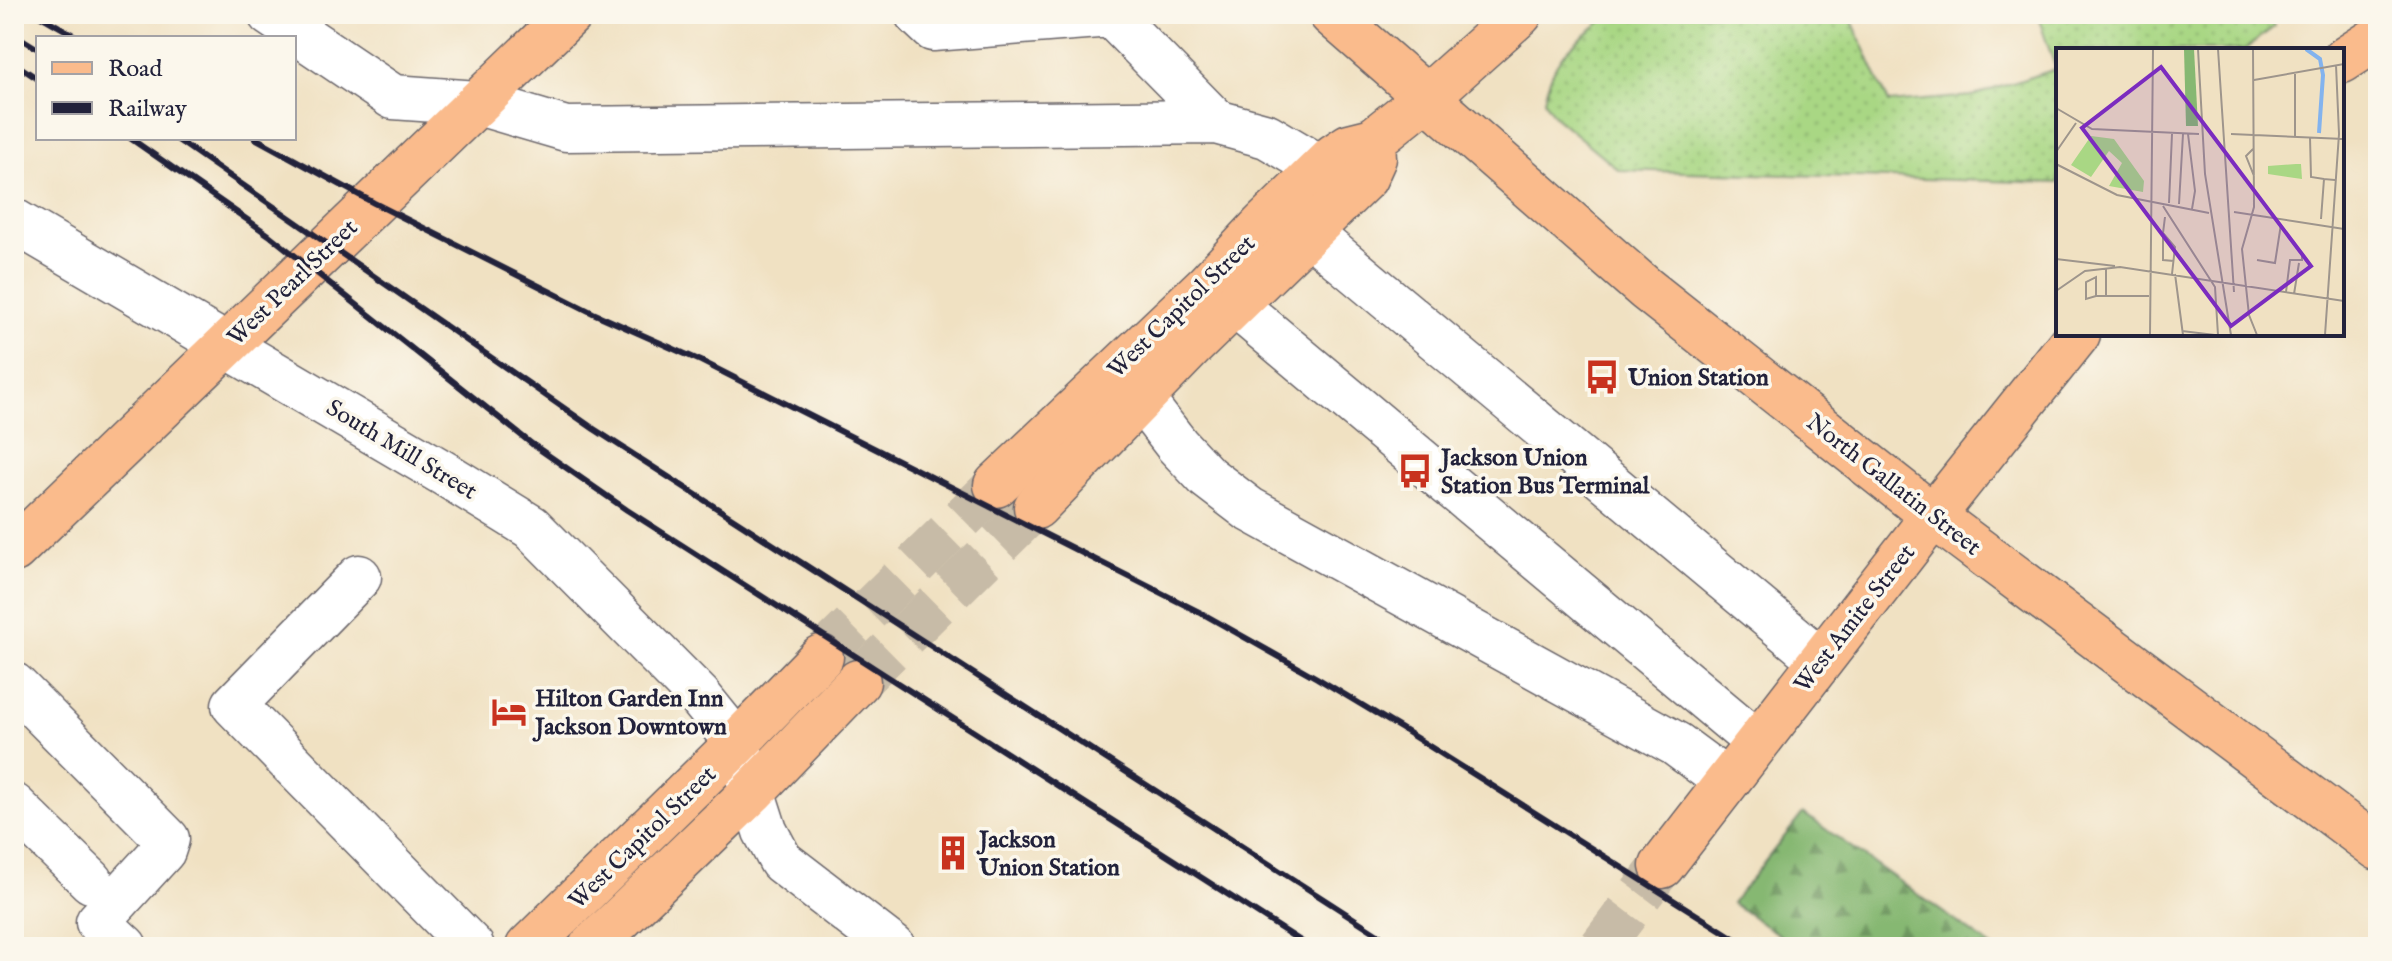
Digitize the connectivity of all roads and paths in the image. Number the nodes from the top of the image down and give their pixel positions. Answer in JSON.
{"nodes":[{"id":1,"x":270,"y":14,"type":"edge"},
{"id":2,"x":570,"y":14,"type":"edge"},
{"id":3,"x":917,"y":14,"type":"edge"},
{"id":4,"x":1331,"y":14,"type":"edge"},
{"id":5,"x":1520,"y":14,"type":"edge"},
{"id":6,"x":1110,"y":15,"type":"edge"},
{"id":7,"x":2378,"y":38,"type":"edge"},
{"id":8,"x":2344,"y":60,"type":"edge"},
{"id":9,"x":1428,"y":96,"type":"junction"},
{"id":10,"x":478,"y":103,"type":"junction"},
{"id":11,"x":1216,"y":122,"type":"junction"},
{"id":12,"x":1373,"y":140,"type":"junction"},
{"id":13,"x":1321,"y":168,"type":"junction"},
{"id":14,"x":14,"y":221,"type":"edge"},
{"id":15,"x":1309,"y":233,"type":"junction"},
{"id":16,"x":1235,"y":305,"type":"junction"},
{"id":17,"x":2076,"y":336,"type":"edge"},
{"id":18,"x":227,"y":345,"type":"junction"},
{"id":19,"x":1129,"y":384,"type":"junction"},
{"id":20,"x":996,"y":485,"type":"tunnel mouth"},
{"id":21,"x":1036,"y":507,"type":"tunnel mouth"},
{"id":22,"x":1933,"y":516,"type":"junction"},
{"id":23,"x":14,"y":550,"type":"edge"},
{"id":24,"x":359,"y":577,"type":"dead end"},
{"id":25,"x":821,"y":657,"type":"tunnel mouth"},
{"id":26,"x":1821,"y":660,"type":"junction"},
{"id":27,"x":858,"y":682,"type":"tunnel mouth"},
{"id":28,"x":14,"y":685,"type":"edge"},
{"id":29,"x":1757,"y":742,"type":"junction"},
{"id":30,"x":737,"y":743,"type":"junction"},
{"id":31,"x":1726,"y":781,"type":"junction"},
{"id":32,"x":752,"y":792,"type":"junction"},
{"id":33,"x":14,"y":806,"type":"edge"},
{"id":34,"x":2378,"y":848,"type":"edge"},
{"id":35,"x":1662,"y":866,"type":"tunnel mouth"},
{"id":36,"x":91,"y":881,"type":"dead end"},
{"id":37,"x":125,"y":947,"type":"edge"},
{"id":38,"x":472,"y":947,"type":"edge"},
{"id":39,"x":528,"y":947,"type":"edge"},
{"id":40,"x":591,"y":947,"type":"edge"},
{"id":41,"x":893,"y":947,"type":"edge"}],
"edges":[{"from":1,"to":10,"type":"street"},
{"from":2,"to":10,"type":"main road","name":"West Pearl Street"},
{"from":3,"to":6,"type":"street"},
{"from":4,"to":9,"type":"main road","name":"North Gallatin Street"},
{"from":5,"to":9,"type":"main road","name":"West Capitol Street"},
{"from":6,"to":11,"type":"street"},
{"from":7,"to":8,"type":"main road"},
{"from":9,"to":12,"type":"main road","name":"West Capitol Street"},
{"from":9,"to":22,"type":"main road","name":"North Gallatin Street"},
{"from":10,"to":11,"type":"street"},
{"from":10,"to":18,"type":"main road","name":"West Pearl Street"},
{"from":11,"to":13,"type":"street"},
{"from":12,"to":13,"type":"main road","name":"West Capitol Street"},
{"from":12,"to":15,"type":"main road","name":"West Capitol Street"},
{"from":13,"to":19,"type":"main road","name":"West Capitol Street"},
{"from":14,"to":18,"type":"street","name":"South Mill Street"},
{"from":15,"to":16,"type":"main road","name":"West Capitol Street"},
{"from":15,"to":26,"type":"street"},
{"from":16,"to":19,"type":"main road","name":"West Capitol Street"},
{"from":16,"to":29,"type":"street"},
{"from":17,"to":22,"type":"main road","name":"West Amite Street"},
{"from":18,"to":23,"type":"main road","name":"West Pearl Street"},
{"from":18,"to":30,"type":"street","name":"South Mill Street"},
{"from":19,"to":20,"type":"main road","name":"West Capitol Street"},
{"from":19,"to":21,"type":"main road","name":"West Capitol Street"},
{"from":19,"to":31,"type":"street"},
{"from":22,"to":26,"type":"main road","name":"West Amite Street"},
{"from":22,"to":34,"type":"main road","name":"North Gallatin Street"},
{"from":24,"to":38,"type":"street"},
{"from":25,"to":30,"type":"main road","name":"West Capitol Street"},
{"from":26,"to":29,"type":"main road","name":"West Amite Street"},
{"from":27,"to":32,"type":"main road","name":"West Capitol Street"},
{"from":28,"to":37,"type":"street"},
{"from":29,"to":31,"type":"main road","name":"West Amite Street"},
{"from":30,"to":32,"type":"street"},
{"from":30,"to":39,"type":"main road","name":"West Capitol Street"},
{"from":31,"to":35,"type":"main road","name":"West Amite Street"},
{"from":32,"to":40,"type":"main road","name":"West Capitol Street"},
{"from":32,"to":41,"type":"street"},
{"from":33,"to":36,"type":"street"}]}
